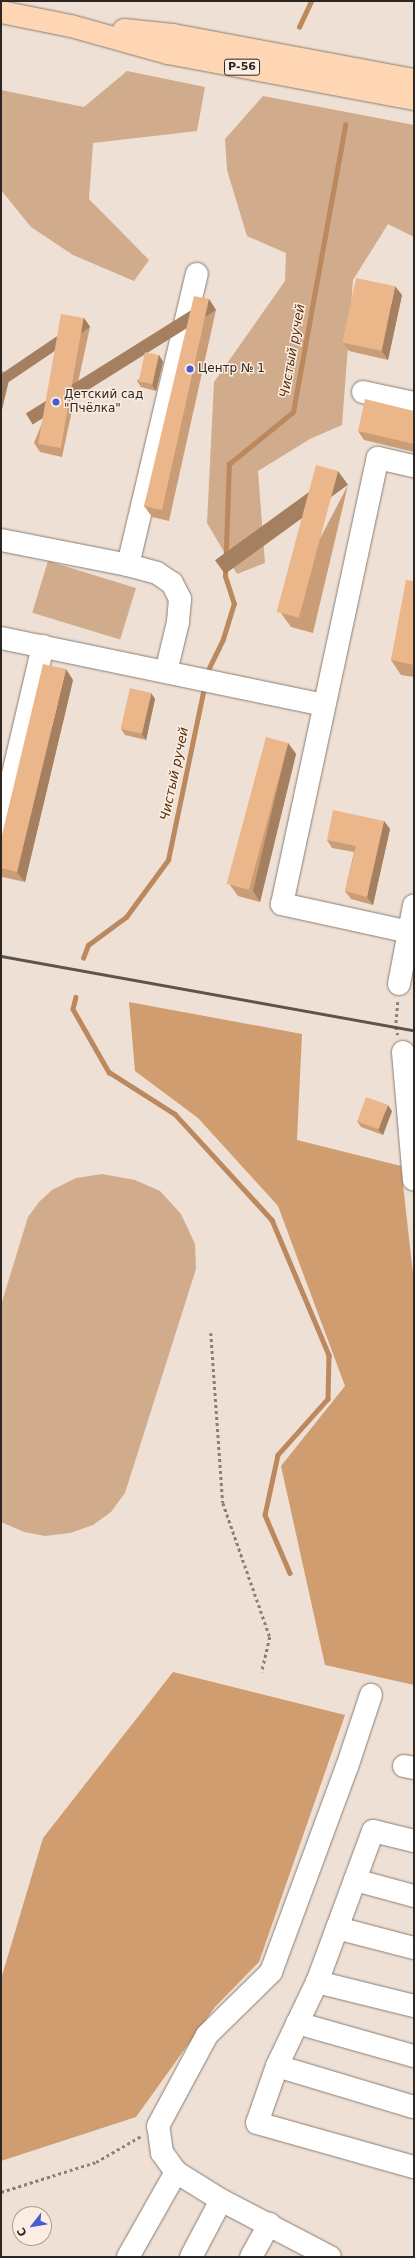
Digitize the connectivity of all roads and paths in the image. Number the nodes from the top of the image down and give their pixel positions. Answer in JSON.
{"nodes":[{"id":1,"x":1,"y":12,"type":"edge"},
{"id":2,"x":71,"y":26,"type":"junction"},
{"id":3,"x":414,"y":80,"type":"edge"},
{"id":4,"x":414,"y":99,"type":"edge"},
{"id":5,"x":197,"y":274,"type":"dead end"},
{"id":6,"x":363,"y":392,"type":"dead end"},
{"id":7,"x":414,"y":403,"type":"edge"},
{"id":8,"x":414,"y":466,"type":"edge"},
{"id":9,"x":1,"y":540,"type":"edge"},
{"id":10,"x":128,"y":565,"type":"junction"},
{"id":11,"x":1,"y":638,"type":"edge"},
{"id":12,"x":43,"y":646,"type":"junction"},
{"id":13,"x":166,"y":672,"type":"junction"},
{"id":14,"x":324,"y":705,"type":"junction"},
{"id":15,"x":1,"y":825,"type":"edge"},
{"id":16,"x":414,"y":904,"type":"edge"},
{"id":17,"x":409,"y":932,"type":"junction"},
{"id":18,"x":399,"y":984,"type":"joint"},
{"id":19,"x":403,"y":1052,"type":"joint"},
{"id":20,"x":414,"y":1180,"type":"edge"},
{"id":21,"x":211,"y":1333,"type":"dead end"},
{"id":22,"x":262,"y":1672,"type":"dead end"},
{"id":23,"x":371,"y":1695,"type":"dead end"},
{"id":24,"x":414,"y":1841,"type":"edge"},
{"id":25,"x":355,"y":1880,"type":"junction"},
{"id":26,"x":414,"y":1896,"type":"edge"},
{"id":27,"x":337,"y":1928,"type":"junction"},
{"id":28,"x":414,"y":1948,"type":"edge"},
{"id":29,"x":317,"y":1982,"type":"junction"},
{"id":30,"x":414,"y":2006,"type":"edge"},
{"id":31,"x":297,"y":2023,"type":"junction"},
{"id":32,"x":414,"y":2056,"type":"edge"},
{"id":33,"x":277,"y":2066,"type":"junction"},
{"id":34,"x":414,"y":2107,"type":"edge"},
{"id":35,"x":158,"y":2126,"type":"junction"},
{"id":36,"x":414,"y":2167,"type":"edge"},
{"id":37,"x":176,"y":2172,"type":"junction"},
{"id":38,"x":1,"y":2192,"type":"edge"},
{"id":39,"x":221,"y":2200,"type":"junction"},
{"id":40,"x":268,"y":2224,"type":"junction"},
{"id":41,"x":321,"y":2254,"type":"edge"},
{"id":42,"x":128,"y":2257,"type":"edge"},
{"id":43,"x":191,"y":2257,"type":"edge"},
{"id":44,"x":251,"y":2257,"type":"edge"}],
"edges":[{"from":1,"to":2,"type":"main road","number":"Р-56"},
{"from":2,"to":3,"type":"main road","number":"Р-56"},
{"from":2,"to":4,"type":"main road","number":"Р-56"},
{"from":5,"to":10,"type":"street"},
{"from":6,"to":7,"type":"street"},
{"from":8,"to":14,"type":"street"},
{"from":9,"to":10,"type":"street"},
{"from":10,"to":13,"type":"street"},
{"from":11,"to":12,"type":"street"},
{"from":12,"to":13,"type":"street"},
{"from":12,"to":15,"type":"street"},
{"from":13,"to":14,"type":"street"},
{"from":14,"to":17,"type":"street"},
{"from":16,"to":17,"type":"street"},
{"from":17,"to":18,"type":"street"},
{"from":18,"to":19,"type":"path"},
{"from":19,"to":20,"type":"street"},
{"from":21,"to":22,"type":"path"},
{"from":23,"to":35,"type":"street"},
{"from":24,"to":25,"type":"street"},
{"from":25,"to":26,"type":"street"},
{"from":25,"to":27,"type":"street"},
{"from":27,"to":28,"type":"street"},
{"from":27,"to":29,"type":"street"},
{"from":29,"to":30,"type":"street"},
{"from":29,"to":31,"type":"street"},
{"from":31,"to":32,"type":"street"},
{"from":31,"to":33,"type":"street"},
{"from":33,"to":34,"type":"street"},
{"from":33,"to":36,"type":"street"},
{"from":35,"to":37,"type":"street"},
{"from":35,"to":38,"type":"path"},
{"from":37,"to":39,"type":"street"},
{"from":37,"to":42,"type":"street"},
{"from":39,"to":40,"type":"street"},
{"from":39,"to":43,"type":"street"},
{"from":40,"to":41,"type":"street"},
{"from":40,"to":44,"type":"street"}]}
